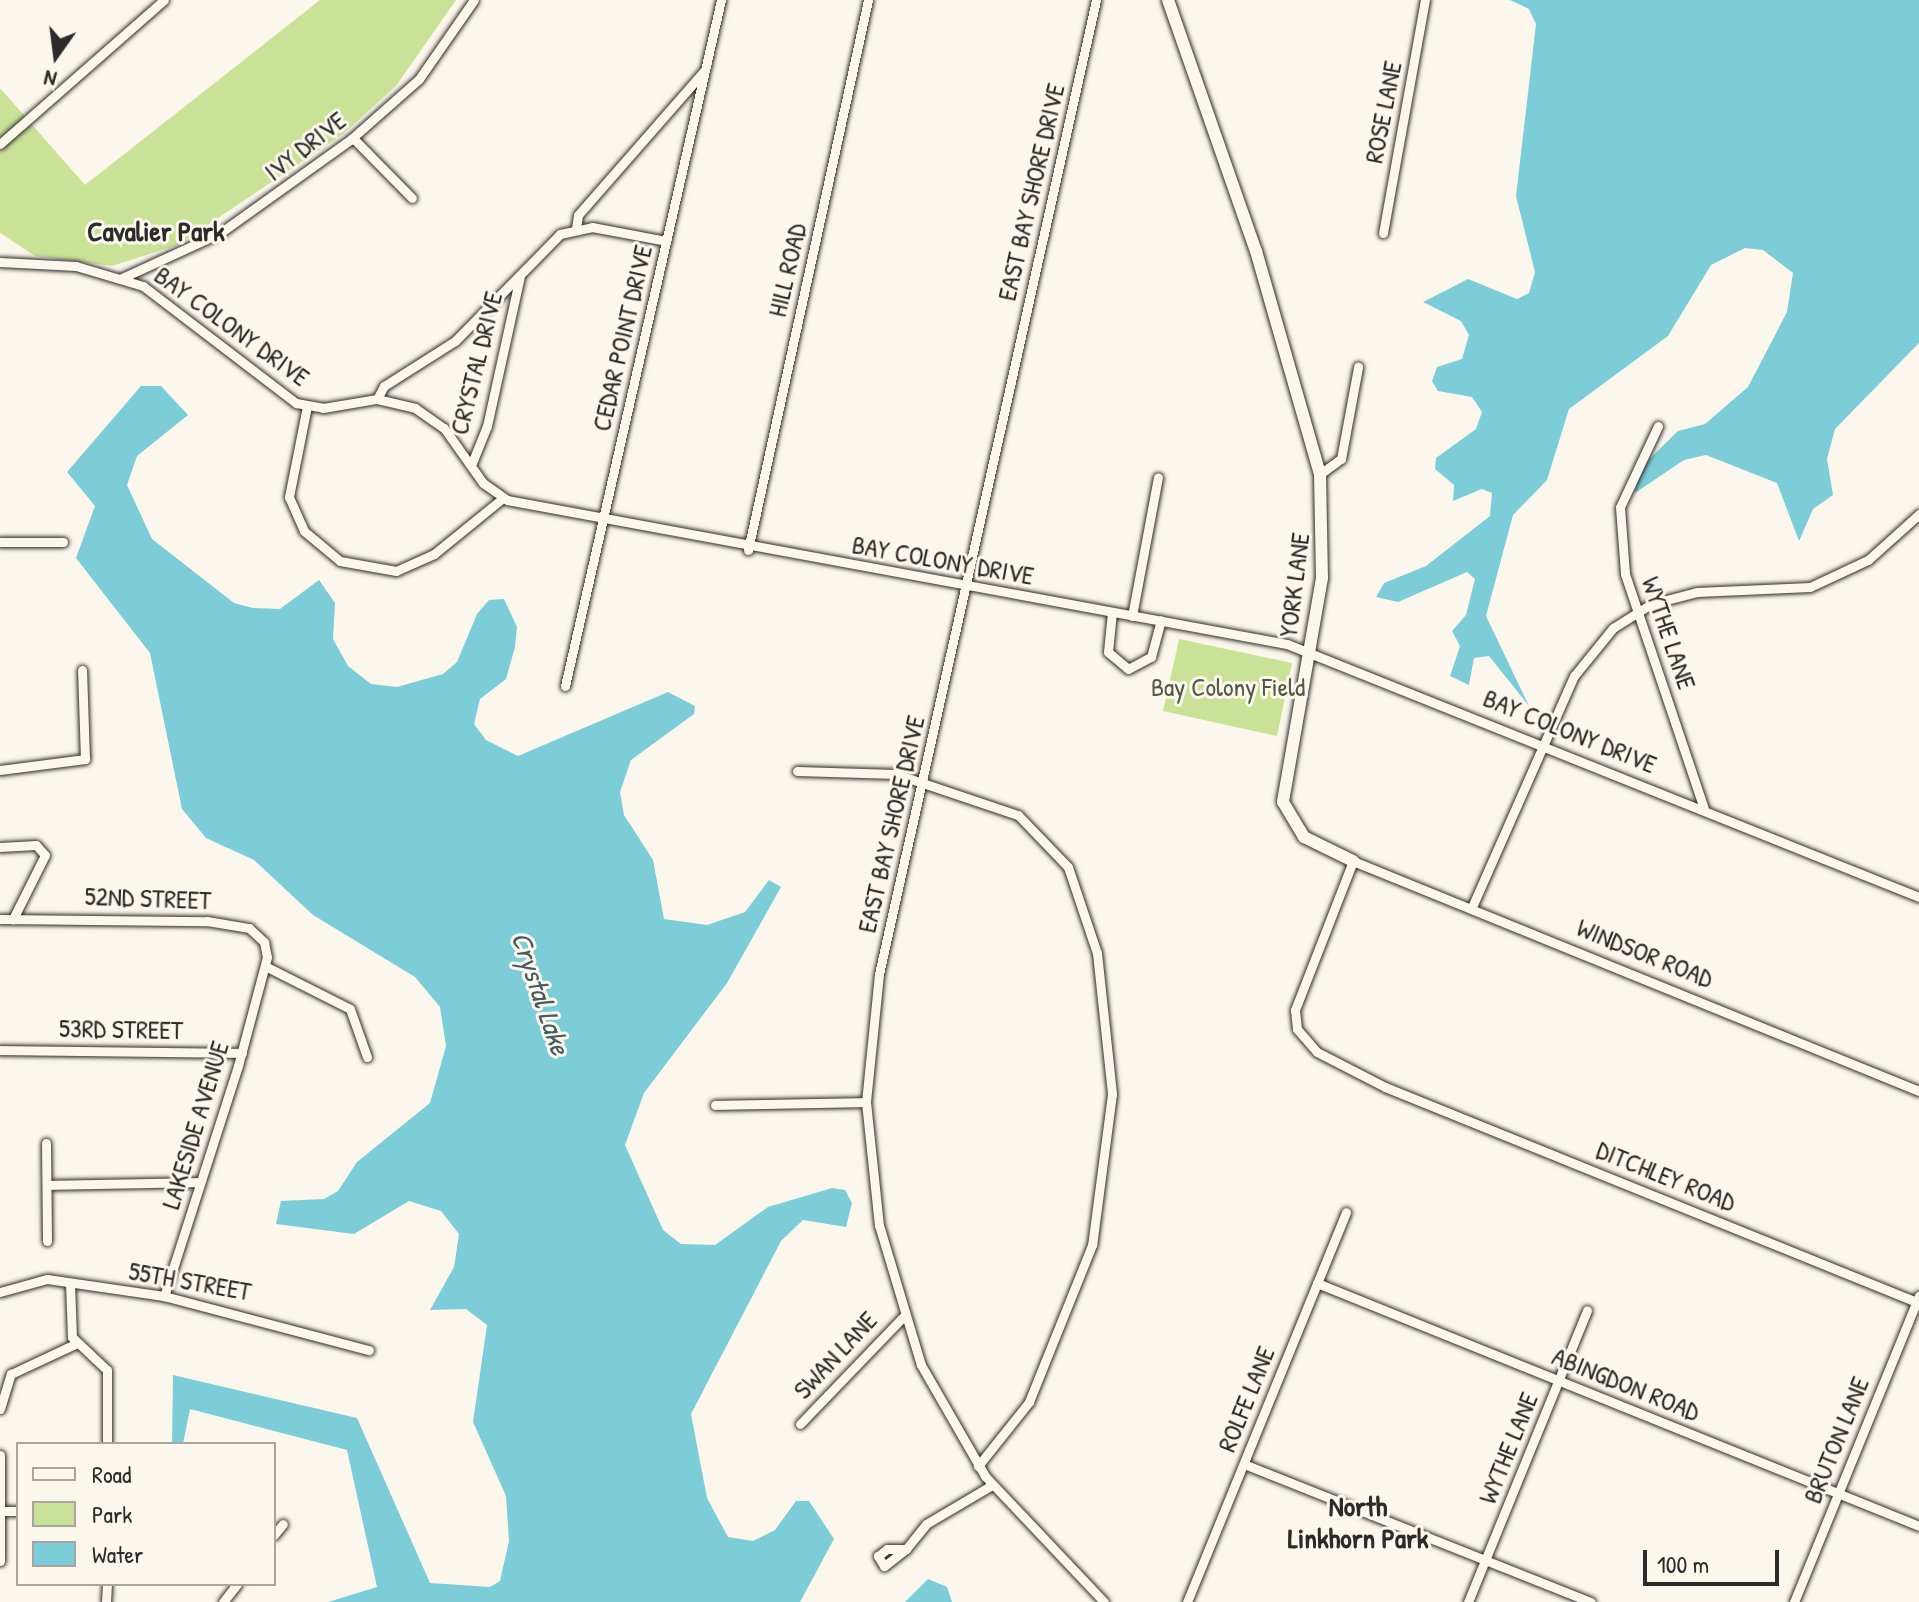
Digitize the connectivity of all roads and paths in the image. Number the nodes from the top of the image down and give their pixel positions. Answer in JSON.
{"nodes":[{"id":1,"x":164,"y":0,"type":"edge"},
{"id":2,"x":474,"y":0,"type":"edge"},
{"id":3,"x":721,"y":0,"type":"edge"},
{"id":4,"x":868,"y":0,"type":"edge"},
{"id":5,"x":1096,"y":0,"type":"edge"},
{"id":6,"x":1168,"y":0,"type":"edge"},
{"id":7,"x":1425,"y":0,"type":"edge"},
{"id":8,"x":705,"y":70,"type":"junction"},
{"id":9,"x":353,"y":138,"type":"junction"},
{"id":10,"x":0,"y":144,"type":"edge"},
{"id":11,"x":412,"y":198,"type":"dead end"},
{"id":12,"x":576,"y":228,"type":"junction"},
{"id":13,"x":1383,"y":233,"type":"dead end"},
{"id":14,"x":666,"y":241,"type":"junction"},
{"id":15,"x":0,"y":262,"type":"edge"},
{"id":16,"x":521,"y":273,"type":"junction"},
{"id":17,"x":122,"y":278,"type":"junction"},
{"id":18,"x":1358,"y":367,"type":"dead end"},
{"id":19,"x":377,"y":399,"type":"junction"},
{"id":20,"x":307,"y":406,"type":"junction"},
{"id":21,"x":1658,"y":426,"type":"dead end"},
{"id":22,"x":472,"y":463,"type":"junction"},
{"id":23,"x":1320,"y":474,"type":"junction"},
{"id":24,"x":1158,"y":477,"type":"dead end"},
{"id":25,"x":503,"y":498,"type":"junction"},
{"id":26,"x":1919,"y":514,"type":"edge"},
{"id":27,"x":603,"y":521,"type":"junction"},
{"id":28,"x":0,"y":542,"type":"edge"},
{"id":29,"x":63,"y":542,"type":"dead end"},
{"id":30,"x":748,"y":550,"type":"junction"},
{"id":31,"x":967,"y":587,"type":"junction"},
{"id":32,"x":1112,"y":612,"type":"junction"},
{"id":33,"x":1634,"y":613,"type":"junction"},
{"id":34,"x":1132,"y":616,"type":"junction"},
{"id":35,"x":1161,"y":620,"type":"junction"},
{"id":36,"x":1309,"y":650,"type":"junction"},
{"id":37,"x":82,"y":670,"type":"dead end"},
{"id":38,"x":565,"y":686,"type":"dead end"},
{"id":39,"x":1544,"y":744,"type":"junction"},
{"id":40,"x":0,"y":770,"type":"edge"},
{"id":41,"x":797,"y":771,"type":"dead end"},
{"id":42,"x":923,"y":782,"type":"junction"},
{"id":43,"x":1704,"y":809,"type":"junction"},
{"id":44,"x":0,"y":847,"type":"edge"},
{"id":45,"x":1353,"y":861,"type":"junction"},
{"id":46,"x":1919,"y":897,"type":"edge"},
{"id":47,"x":1472,"y":907,"type":"junction"},
{"id":48,"x":0,"y":919,"type":"edge"},
{"id":49,"x":13,"y":919,"type":"junction"},
{"id":50,"x":265,"y":966,"type":"junction"},
{"id":51,"x":0,"y":1050,"type":"edge"},
{"id":52,"x":242,"y":1053,"type":"junction"},
{"id":53,"x":367,"y":1057,"type":"dead end"},
{"id":54,"x":1919,"y":1091,"type":"edge"},
{"id":55,"x":866,"y":1102,"type":"junction"},
{"id":56,"x":715,"y":1105,"type":"dead end"},
{"id":57,"x":46,"y":1143,"type":"dead end"},
{"id":58,"x":200,"y":1182,"type":"junction"},
{"id":59,"x":47,"y":1185,"type":"junction"},
{"id":60,"x":1346,"y":1212,"type":"dead end"},
{"id":61,"x":47,"y":1241,"type":"dead end"},
{"id":62,"x":70,"y":1283,"type":"junction"},
{"id":63,"x":1317,"y":1283,"type":"junction"},
{"id":64,"x":0,"y":1292,"type":"edge"},
{"id":65,"x":164,"y":1296,"type":"junction"},
{"id":66,"x":1918,"y":1300,"type":"edge"},
{"id":67,"x":1587,"y":1310,"type":"dead end"},
{"id":68,"x":903,"y":1317,"type":"junction"},
{"id":69,"x":75,"y":1344,"type":"junction"},
{"id":70,"x":369,"y":1350,"type":"dead end"},
{"id":71,"x":1559,"y":1380,"type":"junction"},
{"id":72,"x":0,"y":1409,"type":"edge"},
{"id":73,"x":800,"y":1424,"type":"dead end"},
{"id":74,"x":107,"y":1442,"type":"edge"},
{"id":75,"x":0,"y":1455,"type":"edge"},
{"id":76,"x":1244,"y":1464,"type":"junction"},
{"id":77,"x":978,"y":1466,"type":"junction"},
{"id":78,"x":992,"y":1485,"type":"junction"},
{"id":79,"x":1838,"y":1493,"type":"junction"},
{"id":80,"x":1,"y":1511,"type":"edge"},
{"id":81,"x":283,"y":1524,"type":"dead end"},
{"id":82,"x":1919,"y":1526,"type":"edge"},
{"id":83,"x":276,"y":1533,"type":"edge"},
{"id":84,"x":906,"y":1549,"type":"dead end"},
{"id":85,"x":1485,"y":1559,"type":"junction"},
{"id":86,"x":0,"y":1561,"type":"edge"},
{"id":87,"x":235,"y":1586,"type":"edge"},
{"id":88,"x":223,"y":1602,"type":"edge"},
{"id":89,"x":1104,"y":1602,"type":"edge"},
{"id":90,"x":1187,"y":1602,"type":"edge"},
{"id":91,"x":1468,"y":1602,"type":"edge"},
{"id":92,"x":1591,"y":1602,"type":"edge"},
{"id":93,"x":1794,"y":1602,"type":"edge"}],
"edges":[{"from":1,"to":10,"type":"street"},
{"from":2,"to":9,"type":"street","name":"IVY DRIVE"},
{"from":3,"to":8,"type":"street","name":"CEDAR POINT DRIVE"},
{"from":4,"to":30,"type":"street","name":"HILL ROAD"},
{"from":5,"to":31,"type":"street","name":"EAST BAY SHORE DRIVE"},
{"from":6,"to":23,"type":"street","name":"YORK LANE"},
{"from":7,"to":13,"type":"street","name":"ROSE LANE"},
{"from":8,"to":12,"type":"street"},
{"from":8,"to":14,"type":"street","name":"CEDAR POINT DRIVE"},
{"from":9,"to":11,"type":"street"},
{"from":9,"to":17,"type":"street","name":"IVY DRIVE"},
{"from":12,"to":14,"type":"street"},
{"from":12,"to":16,"type":"street"},
{"from":14,"to":27,"type":"street","name":"CEDAR POINT DRIVE"},
{"from":15,"to":17,"type":"street","name":"BAY COLONY DRIVE"},
{"from":16,"to":19,"type":"street"},
{"from":16,"to":22,"type":"street","name":"CRYSTAL DRIVE"},
{"from":17,"to":20,"type":"street","name":"BAY COLONY DRIVE"},
{"from":18,"to":23,"type":"street"},
{"from":19,"to":20,"type":"street","name":"BAY COLONY DRIVE"},
{"from":19,"to":22,"type":"street","name":"BAY COLONY DRIVE"},
{"from":20,"to":25,"type":"street"},
{"from":21,"to":33,"type":"street","name":"WYTHE LANE"},
{"from":22,"to":25,"type":"street","name":"BAY COLONY DRIVE"},
{"from":23,"to":36,"type":"street","name":"YORK LANE"},
{"from":24,"to":34,"type":"street"},
{"from":25,"to":27,"type":"street","name":"BAY COLONY DRIVE"},
{"from":26,"to":33,"type":"street"},
{"from":27,"to":30,"type":"street","name":"BAY COLONY DRIVE"},
{"from":27,"to":38,"type":"street","name":"CEDAR POINT DRIVE"},
{"from":28,"to":29,"type":"street"},
{"from":30,"to":31,"type":"street","name":"BAY COLONY DRIVE"},
{"from":31,"to":32,"type":"street","name":"BAY COLONY DRIVE"},
{"from":31,"to":42,"type":"street","name":"EAST BAY SHORE DRIVE"},
{"from":32,"to":34,"type":"street","name":"BAY COLONY DRIVE"},
{"from":32,"to":35,"type":"street"},
{"from":33,"to":39,"type":"street"},
{"from":33,"to":43,"type":"street","name":"WYTHE LANE"},
{"from":34,"to":35,"type":"street","name":"BAY COLONY DRIVE"},
{"from":35,"to":36,"type":"street","name":"BAY COLONY DRIVE"},
{"from":36,"to":39,"type":"street","name":"BAY COLONY DRIVE"},
{"from":36,"to":45,"type":"street","name":"YORK LANE"},
{"from":37,"to":40,"type":"street"},
{"from":39,"to":43,"type":"street","name":"BAY COLONY DRIVE"},
{"from":39,"to":47,"type":"street"},
{"from":41,"to":42,"type":"street"},
{"from":42,"to":55,"type":"street","name":"EAST BAY SHORE DRIVE"},
{"from":42,"to":77,"type":"street"},
{"from":43,"to":46,"type":"street","name":"BAY COLONY DRIVE"},
{"from":44,"to":49,"type":"street"},
{"from":45,"to":47,"type":"street","name":"WINDSOR ROAD"},
{"from":45,"to":66,"type":"street","name":"DITCHLEY ROAD"},
{"from":47,"to":54,"type":"street","name":"WINDSOR ROAD"},
{"from":48,"to":49,"type":"street","name":"52ND STREET"},
{"from":49,"to":50,"type":"street","name":"52ND STREET"},
{"from":50,"to":52,"type":"street","name":"LAKESIDE AVENUE"},
{"from":50,"to":53,"type":"street"},
{"from":51,"to":52,"type":"street","name":"53RD STREET"},
{"from":52,"to":58,"type":"street","name":"LAKESIDE AVENUE"},
{"from":55,"to":56,"type":"street"},
{"from":55,"to":68,"type":"street","name":"EAST BAY SHORE DRIVE"},
{"from":57,"to":59,"type":"street"},
{"from":58,"to":59,"type":"street"},
{"from":58,"to":65,"type":"street","name":"LAKESIDE AVENUE"},
{"from":59,"to":61,"type":"street"},
{"from":60,"to":63,"type":"street","name":"ROLFE LANE"},
{"from":62,"to":64,"type":"street","name":"55TH STREET"},
{"from":62,"to":65,"type":"street","name":"55TH STREET"},
{"from":62,"to":69,"type":"street"},
{"from":63,"to":71,"type":"street","name":"ABINGDON ROAD"},
{"from":63,"to":76,"type":"street","name":"ROLFE LANE"},
{"from":65,"to":70,"type":"street","name":"55TH STREET"},
{"from":66,"to":79,"type":"street","name":"BRUTON LANE"},
{"from":67,"to":71,"type":"street","name":"WYTHE LANE"},
{"from":68,"to":73,"type":"street","name":"SWAN LANE"},
{"from":68,"to":77,"type":"street","name":"EAST BAY SHORE DRIVE"},
{"from":69,"to":72,"type":"street"},
{"from":69,"to":74,"type":"street"},
{"from":71,"to":79,"type":"street","name":"ABINGDON ROAD"},
{"from":71,"to":85,"type":"street","name":"WYTHE LANE"},
{"from":75,"to":80,"type":"street"},
{"from":76,"to":85,"type":"street"},
{"from":76,"to":90,"type":"street","name":"ROLFE LANE"},
{"from":77,"to":78,"type":"street","name":"EAST BAY SHORE DRIVE"},
{"from":78,"to":84,"type":"street"},
{"from":78,"to":89,"type":"street","name":"EAST BAY SHORE DRIVE"},
{"from":79,"to":82,"type":"street","name":"ABINGDON ROAD"},
{"from":79,"to":93,"type":"street","name":"BRUTON LANE"},
{"from":80,"to":86,"type":"street"},
{"from":81,"to":83,"type":"street"},
{"from":85,"to":91,"type":"street","name":"WYTHE LANE"},
{"from":85,"to":92,"type":"street"},
{"from":87,"to":88,"type":"street"}]}
